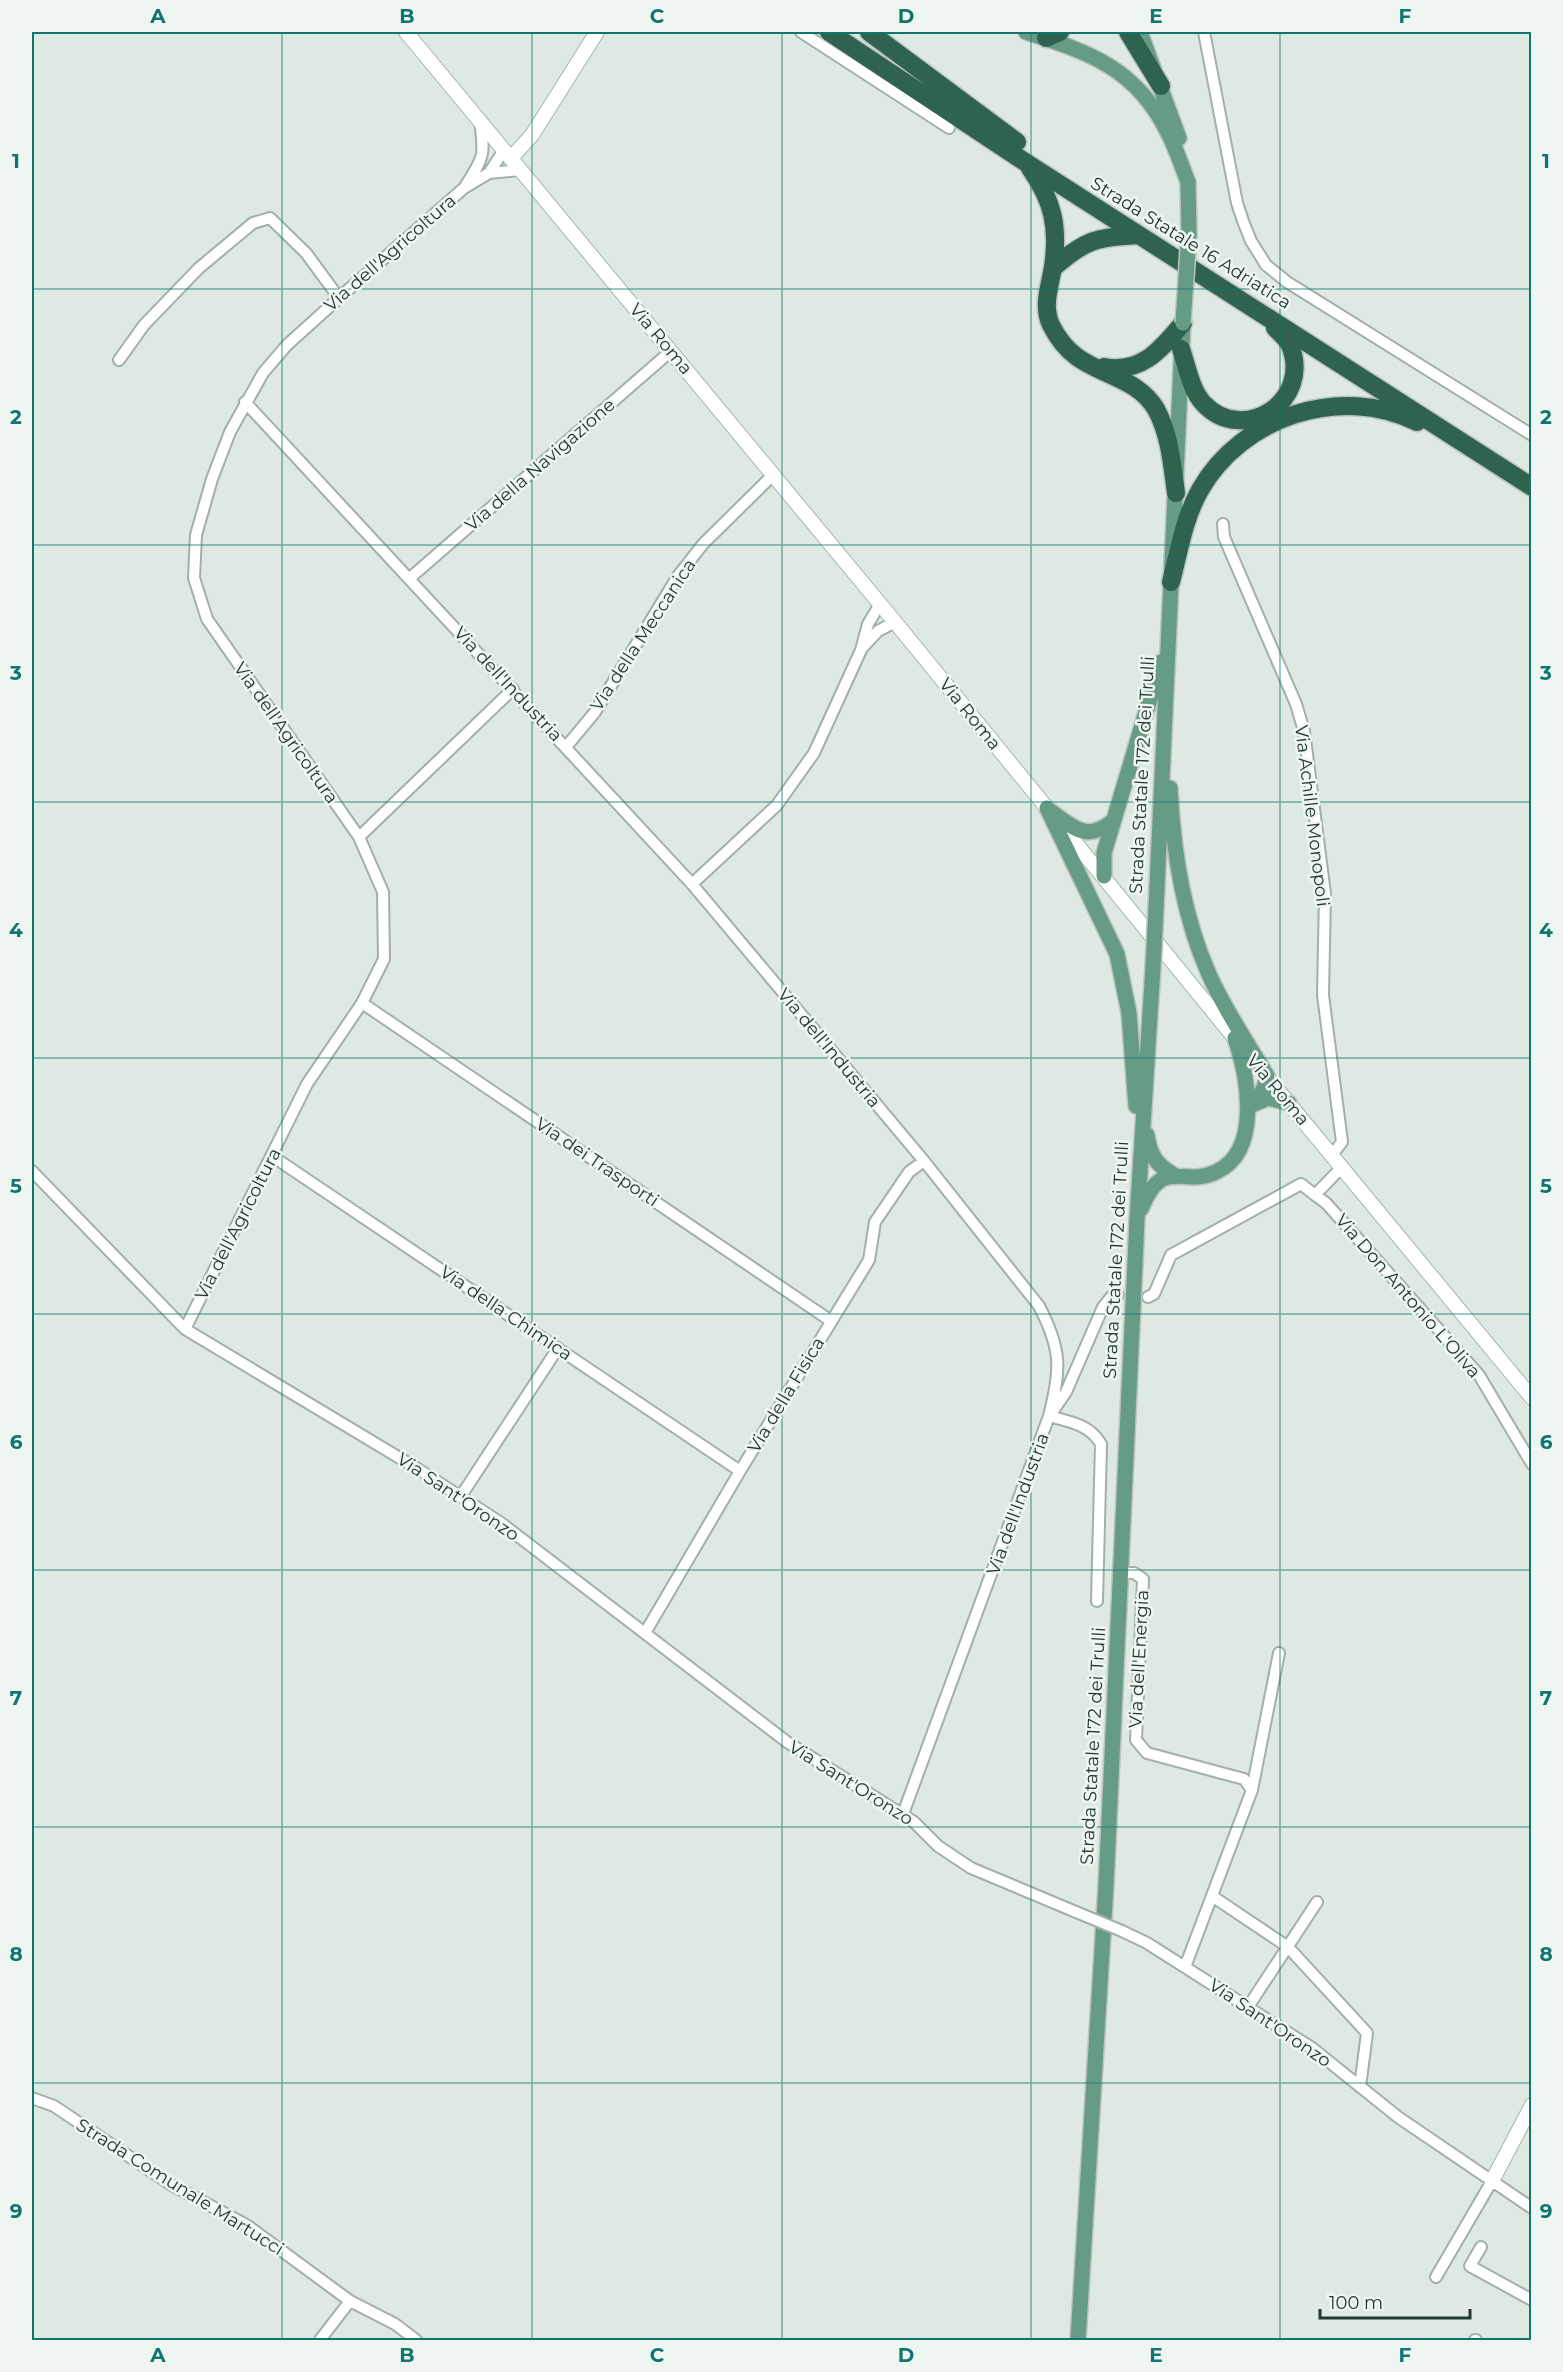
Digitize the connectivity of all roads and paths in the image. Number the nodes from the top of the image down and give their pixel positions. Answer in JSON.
{"nodes":[{"id":1,"x":406,"y":32,"type":"edge"},
{"id":2,"x":597,"y":32,"type":"edge"},
{"id":3,"x":801,"y":32,"type":"edge"},
{"id":4,"x":830,"y":32,"type":"edge"},
{"id":5,"x":846,"y":32,"type":"edge"},
{"id":6,"x":869,"y":32,"type":"edge"},
{"id":7,"x":1026,"y":32,"type":"edge"},
{"id":8,"x":1128,"y":32,"type":"edge"},
{"id":9,"x":1140,"y":32,"type":"edge"},
{"id":10,"x":1204,"y":32,"type":"edge"},
{"id":11,"x":1053,"y":35,"type":"edge"},
{"id":12,"x":1161,"y":86,"type":"junction"},
{"id":13,"x":479,"y":120,"type":"junction"},
{"id":14,"x":949,"y":128,"type":"dead end"},
{"id":15,"x":507,"y":154,"type":"junction"},
{"id":16,"x":483,"y":159,"type":"junction"},
{"id":17,"x":1025,"y":162,"type":"junction"},
{"id":18,"x":1052,"y":168,"type":"junction"},
{"id":19,"x":520,"y":170,"type":"junction"},
{"id":20,"x":489,"y":173,"type":"junction"},
{"id":21,"x":1188,"y":182,"type":"junction"},
{"id":22,"x":464,"y":188,"type":"junction"},
{"id":23,"x":1139,"y":235,"type":"junction"},
{"id":24,"x":1053,"y":268,"type":"junction"},
{"id":25,"x":339,"y":298,"type":"junction"},
{"id":26,"x":1260,"y":311,"type":"junction"},
{"id":27,"x":1183,"y":323,"type":"junction"},
{"id":28,"x":1181,"y":349,"type":"junction"},
{"id":29,"x":671,"y":351,"type":"junction"},
{"id":30,"x":119,"y":360,"type":"dead end"},
{"id":31,"x":1094,"y":366,"type":"junction"},
{"id":32,"x":245,"y":402,"type":"junction"},
{"id":33,"x":1532,"y":435,"type":"edge"},
{"id":34,"x":1478,"y":453,"type":"junction"},
{"id":35,"x":1532,"y":474,"type":"edge"},
{"id":36,"x":773,"y":475,"type":"junction"},
{"id":37,"x":1532,"y":487,"type":"edge"},
{"id":38,"x":1176,"y":493,"type":"junction"},
{"id":39,"x":1223,"y":524,"type":"dead end"},
{"id":40,"x":410,"y":578,"type":"junction"},
{"id":41,"x":1171,"y":582,"type":"junction"},
{"id":42,"x":880,"y":604,"type":"junction"},
{"id":43,"x":895,"y":622,"type":"junction"},
{"id":44,"x":1169,"y":630,"type":"junction"},
{"id":45,"x":861,"y":650,"type":"junction"},
{"id":46,"x":513,"y":689,"type":"junction"},
{"id":47,"x":1165,"y":707,"type":"junction"},
{"id":48,"x":566,"y":747,"type":"junction"},
{"id":49,"x":1047,"y":808,"type":"junction"},
{"id":50,"x":1113,"y":821,"type":"junction"},
{"id":51,"x":359,"y":837,"type":"junction"},
{"id":52,"x":1104,"y":876,"type":"junction"},
{"id":53,"x":692,"y":884,"type":"junction"},
{"id":54,"x":362,"y":1003,"type":"junction"},
{"id":55,"x":1235,"y":1038,"type":"junction"},
{"id":56,"x":1267,"y":1076,"type":"junction"},
{"id":57,"x":1289,"y":1103,"type":"junction"},
{"id":58,"x":1251,"y":1108,"type":"junction"},
{"id":59,"x":1143,"y":1109,"type":"junction"},
{"id":60,"x":1332,"y":1155,"type":"junction"},
{"id":61,"x":272,"y":1156,"type":"junction"},
{"id":62,"x":924,"y":1161,"type":"junction"},
{"id":63,"x":1342,"y":1167,"type":"junction"},
{"id":64,"x":32,"y":1171,"type":"edge"},
{"id":65,"x":1139,"y":1174,"type":"junction"},
{"id":66,"x":1174,"y":1175,"type":"junction"},
{"id":67,"x":1315,"y":1195,"type":"junction"},
{"id":68,"x":1137,"y":1220,"type":"junction"},
{"id":69,"x":1118,"y":1295,"type":"dead end"},
{"id":70,"x":1148,"y":1297,"type":"dead end"},
{"id":71,"x":831,"y":1321,"type":"junction"},
{"id":72,"x":185,"y":1329,"type":"junction"},
{"id":73,"x":558,"y":1348,"type":"junction"},
{"id":74,"x":1058,"y":1357,"type":"junction"},
{"id":75,"x":1079,"y":1363,"type":"junction"},
{"id":76,"x":1532,"y":1398,"type":"edge"},
{"id":77,"x":1049,"y":1416,"type":"junction"},
{"id":78,"x":1532,"y":1464,"type":"edge"},
{"id":79,"x":740,"y":1471,"type":"junction"},
{"id":80,"x":460,"y":1496,"type":"junction"},
{"id":81,"x":1120,"y":1573,"type":"junction"},
{"id":82,"x":1097,"y":1601,"type":"dead end"},
{"id":83,"x":645,"y":1633,"type":"junction"},
{"id":84,"x":1279,"y":1653,"type":"dead end"},
{"id":85,"x":1252,"y":1790,"type":"junction"},
{"id":86,"x":903,"y":1814,"type":"junction"},
{"id":87,"x":1212,"y":1896,"type":"junction"},
{"id":88,"x":1317,"y":1902,"type":"dead end"},
{"id":89,"x":1288,"y":1947,"type":"junction"},
{"id":90,"x":1185,"y":1967,"type":"junction"},
{"id":91,"x":1248,"y":2007,"type":"junction"},
{"id":92,"x":1360,"y":2087,"type":"junction"},
{"id":93,"x":32,"y":2098,"type":"edge"},
{"id":94,"x":1532,"y":2105,"type":"edge"},
{"id":95,"x":1492,"y":2181,"type":"junction"},
{"id":96,"x":1532,"y":2208,"type":"edge"},
{"id":97,"x":1481,"y":2247,"type":"dead end"},
{"id":98,"x":1436,"y":2277,"type":"dead end"},
{"id":99,"x":1532,"y":2300,"type":"edge"},
{"id":100,"x":350,"y":2301,"type":"junction"},
{"id":101,"x":320,"y":2340,"type":"edge"},
{"id":102,"x":416,"y":2340,"type":"edge"},
{"id":103,"x":1078,"y":2340,"type":"edge"}],
"edges":[{"from":1,"to":13,"type":"street","name":"Via Roma"},
{"from":2,"to":15,"type":"street"},
{"from":3,"to":14,"type":"street"},
{"from":4,"to":17,"type":"highway","name":"Strada Statale 16 Adriatica"},
{"from":5,"to":18,"type":"highway","name":"Strada Statale 16 Adriatica"},
{"from":6,"to":18,"type":"highway"},
{"from":7,"to":11,"type":"main road"},
{"from":8,"to":12,"type":"highway"},
{"from":9,"to":12,"type":"main road"},
{"from":10,"to":33,"type":"street"},
{"from":11,"to":21,"type":"main road"},
{"from":12,"to":21,"type":"main road"},
{"from":13,"to":15,"type":"street","name":"Via Roma"},
{"from":13,"to":16,"type":"street"},
{"from":15,"to":16,"type":"street"},
{"from":15,"to":19,"type":"street","name":"Via Roma"},
{"from":15,"to":20,"type":"street","name":"Via dell'Agricoltura"},
{"from":16,"to":22,"type":"street","name":"Via dell'Agricoltura"},
{"from":17,"to":23,"type":"highway","name":"Strada Statale 16 Adriatica"},
{"from":17,"to":24,"type":"highway"},
{"from":18,"to":35,"type":"highway","name":"Strada Statale 16 Adriatica"},
{"from":19,"to":20,"type":"street","name":"Via dell'Agricoltura"},
{"from":19,"to":29,"type":"street","name":"Via Roma"},
{"from":20,"to":22,"type":"street","name":"Via dell'Agricoltura"},
{"from":21,"to":27,"type":"main road","name":"Strada Statale 172 dei Trulli","bridge":true},
{"from":22,"to":25,"type":"street","name":"Via dell'Agricoltura"},
{"from":23,"to":24,"type":"highway"},
{"from":23,"to":26,"type":"highway","name":"Strada Statale 16 Adriatica"},
{"from":24,"to":31,"type":"highway"},
{"from":25,"to":30,"type":"street"},
{"from":25,"to":32,"type":"street","name":"Via dell'Agricoltura"},
{"from":26,"to":28,"type":"highway"},
{"from":26,"to":34,"type":"highway","name":"Strada Statale 16 Adriatica"},
{"from":27,"to":28,"type":"main road","name":"Strada Statale 172 dei Trulli"},
{"from":27,"to":31,"type":"highway"},
{"from":28,"to":38,"type":"main road","name":"Strada Statale 172 dei Trulli"},
{"from":29,"to":36,"type":"street","name":"Via Roma"},
{"from":29,"to":40,"type":"street","name":"Via della Navigazione"},
{"from":31,"to":38,"type":"highway"},
{"from":32,"to":40,"type":"street","name":"Via dell'Industria"},
{"from":32,"to":51,"type":"street","name":"Via dell'Agricoltura"},
{"from":34,"to":37,"type":"highway","name":"Strada Statale 16 Adriatica"},
{"from":34,"to":41,"type":"highway"},
{"from":36,"to":42,"type":"street","name":"Via Roma"},
{"from":36,"to":48,"type":"street","name":"Via della Meccanica"},
{"from":38,"to":41,"type":"main road","name":"Strada Statale 172 dei Trulli"},
{"from":39,"to":60,"type":"street","name":"Via Achille Monopoli"},
{"from":40,"to":46,"type":"street","name":"Via dell'Industria"},
{"from":41,"to":44,"type":"main road","name":"Strada Statale 172 dei Trulli"},
{"from":42,"to":43,"type":"street","name":"Via Roma"},
{"from":42,"to":45,"type":"street"},
{"from":43,"to":45,"type":"street"},
{"from":43,"to":49,"type":"street","name":"Via Roma"},
{"from":44,"to":47,"type":"main road","name":"Strada Statale 172 dei Trulli"},
{"from":44,"to":50,"type":"main road"},
{"from":45,"to":53,"type":"street"},
{"from":46,"to":48,"type":"street","name":"Via dell'Industria"},
{"from":46,"to":51,"type":"street"},
{"from":47,"to":56,"type":"main road"},
{"from":47,"to":59,"type":"main road","name":"Strada Statale 172 dei Trulli","bridge":true},
{"from":48,"to":53,"type":"street","name":"Via dell'Industria"},
{"from":49,"to":50,"type":"main road"},
{"from":49,"to":52,"type":"street","name":"Via Roma"},
{"from":49,"to":65,"type":"main road"},
{"from":50,"to":52,"type":"main road"},
{"from":51,"to":54,"type":"street","name":"Via dell'Agricoltura"},
{"from":52,"to":55,"type":"street","name":"Via Roma"},
{"from":53,"to":62,"type":"street","name":"Via dell'Industria"},
{"from":54,"to":61,"type":"street","name":"Via dell'Agricoltura"},
{"from":54,"to":71,"type":"street","name":"Via dei Trasporti"},
{"from":55,"to":56,"type":"street","name":"Via Roma"},
{"from":55,"to":58,"type":"main road"},
{"from":56,"to":57,"type":"street","name":"Via Roma"},
{"from":56,"to":58,"type":"main road"},
{"from":57,"to":58,"type":"main road"},
{"from":57,"to":60,"type":"street","name":"Via Roma"},
{"from":58,"to":66,"type":"main road"},
{"from":59,"to":65,"type":"main road","name":"Strada Statale 172 dei Trulli"},
{"from":59,"to":66,"type":"main road"},
{"from":60,"to":63,"type":"street","name":"Via Roma"},
{"from":61,"to":72,"type":"street","name":"Via dell'Agricoltura"},
{"from":61,"to":73,"type":"street","name":"Via della Chimica"},
{"from":62,"to":71,"type":"street","name":"Via della Fisica"},
{"from":62,"to":74,"type":"street","name":"Via dell'Industria"},
{"from":63,"to":67,"type":"street"},
{"from":63,"to":76,"type":"street","name":"Via Roma"},
{"from":64,"to":72,"type":"street","name":"Via Sant'Oronzo"},
{"from":65,"to":68,"type":"main road","name":"Strada Statale 172 dei Trulli"},
{"from":66,"to":68,"type":"main road"},
{"from":67,"to":70,"type":"street"},
{"from":67,"to":78,"type":"street","name":"Via Don Antonio L'Oliva"},
{"from":68,"to":81,"type":"main road","name":"Strada Statale 172 dei Trulli"},
{"from":69,"to":75,"type":"street"},
{"from":71,"to":79,"type":"street","name":"Via della Fisica"},
{"from":72,"to":80,"type":"street","name":"Via Sant'Oronzo"},
{"from":73,"to":79,"type":"street","name":"Via della Chimica"},
{"from":73,"to":80,"type":"street"},
{"from":74,"to":75,"type":"street"},
{"from":74,"to":77,"type":"street","name":"Via dell'Industria"},
{"from":75,"to":77,"type":"street"},
{"from":77,"to":82,"type":"street"},
{"from":77,"to":86,"type":"street","name":"Via dell'Industria"},
{"from":79,"to":83,"type":"street","name":"Via della Fisica"},
{"from":80,"to":83,"type":"street","name":"Via Sant'Oronzo"},
{"from":81,"to":85,"type":"street","name":"Via dell'Energia"},
{"from":81,"to":103,"type":"main road","name":"Strada Statale 172 dei Trulli"},
{"from":83,"to":86,"type":"street","name":"Via Sant'Oronzo"},
{"from":84,"to":85,"type":"street"},
{"from":85,"to":87,"type":"street"},
{"from":86,"to":90,"type":"street","name":"Via Sant'Oronzo","bridge":true},
{"from":87,"to":89,"type":"street"},
{"from":87,"to":90,"type":"street"},
{"from":88,"to":89,"type":"street"},
{"from":89,"to":91,"type":"street"},
{"from":89,"to":92,"type":"street"},
{"from":90,"to":91,"type":"street","name":"Via Sant'Oronzo"},
{"from":91,"to":92,"type":"street","name":"Via Sant'Oronzo"},
{"from":92,"to":95,"type":"street","name":"Via Sant'Oronzo"},
{"from":93,"to":100,"type":"street","name":"Strada Comunale Martucci"},
{"from":94,"to":95,"type":"street"},
{"from":95,"to":96,"type":"street","name":"Via Sant'Oronzo"},
{"from":95,"to":98,"type":"street"},
{"from":97,"to":99,"type":"street"},
{"from":100,"to":101,"type":"street"},
{"from":100,"to":102,"type":"street","name":"Strada Comunale Martucci"}]}
